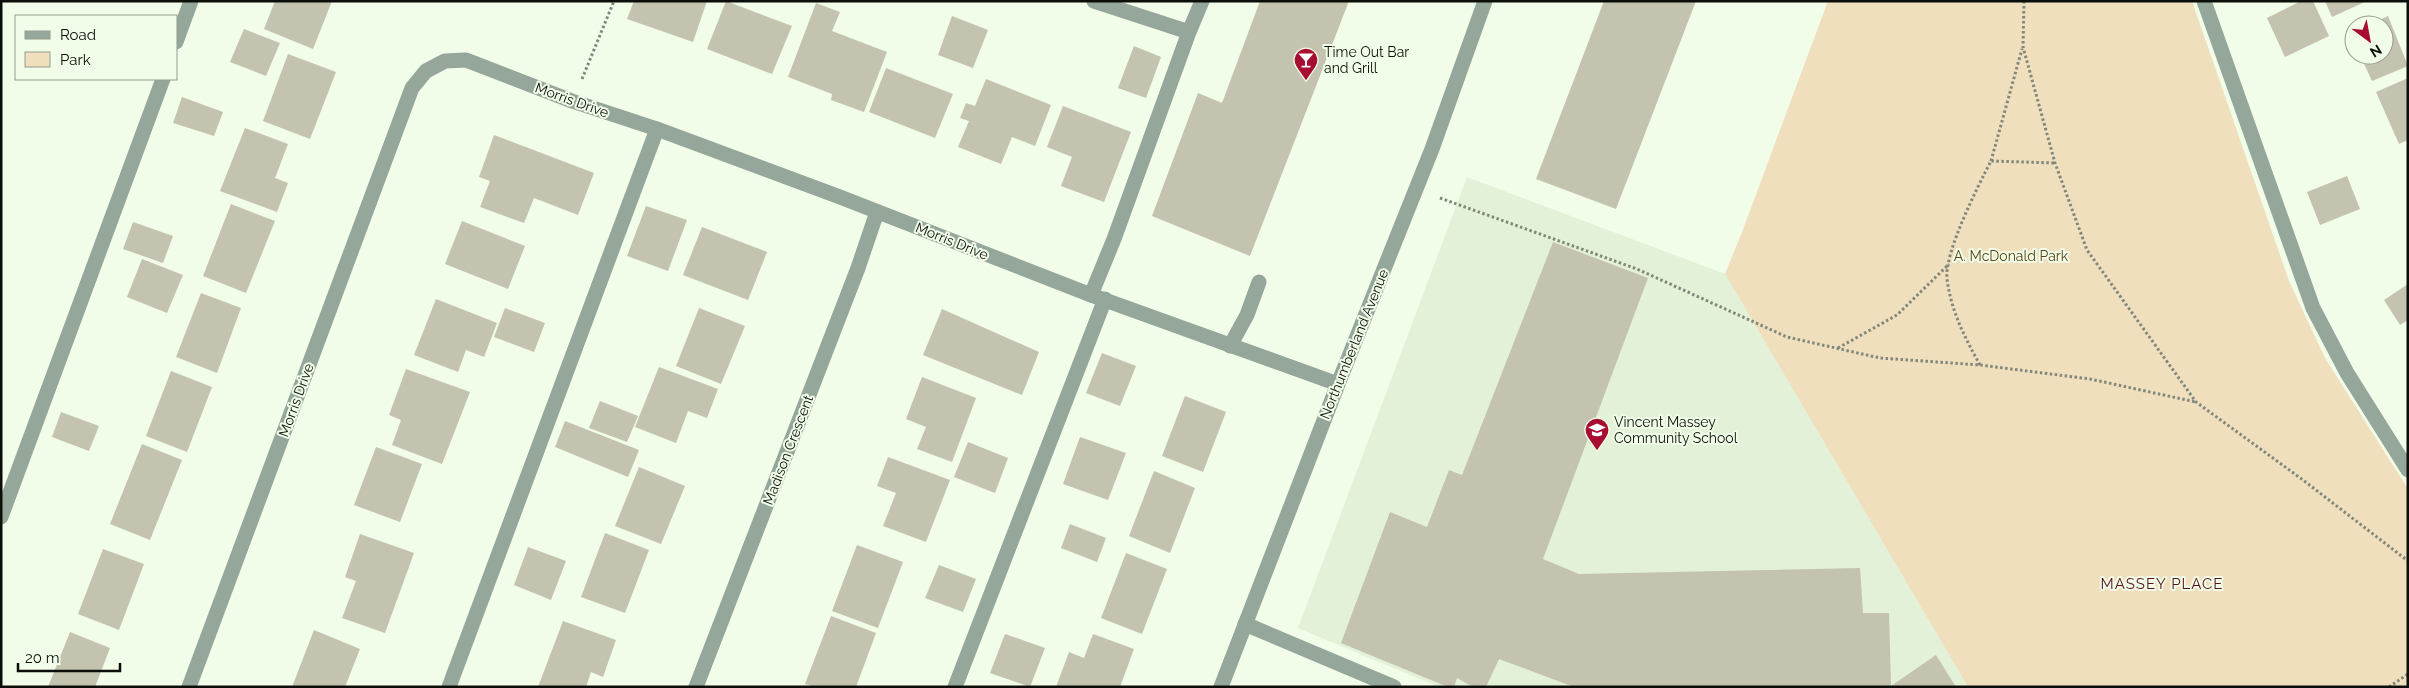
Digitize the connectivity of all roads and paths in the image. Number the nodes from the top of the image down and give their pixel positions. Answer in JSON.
{"nodes":[{"id":1,"x":191,"y":1,"type":"edge"},
{"id":2,"x":614,"y":1,"type":"edge"},
{"id":3,"x":1094,"y":1,"type":"edge"},
{"id":4,"x":1202,"y":1,"type":"edge"},
{"id":5,"x":1485,"y":1,"type":"edge"},
{"id":6,"x":2024,"y":1,"type":"edge"},
{"id":7,"x":2204,"y":1,"type":"edge"},
{"id":8,"x":1189,"y":32,"type":"junction"},
{"id":9,"x":178,"y":37,"type":"edge"},
{"id":10,"x":2023,"y":47,"type":"junction"},
{"id":11,"x":163,"y":80,"type":"edge"},
{"id":12,"x":572,"y":101,"type":"junction"},
{"id":13,"x":657,"y":129,"type":"junction"},
{"id":14,"x":1992,"y":161,"type":"junction"},
{"id":15,"x":2055,"y":163,"type":"junction"},
{"id":16,"x":1450,"y":202,"type":"dead end"},
{"id":17,"x":877,"y":212,"type":"junction"},
{"id":18,"x":1950,"y":263,"type":"junction"},
{"id":19,"x":1259,"y":282,"type":"dead end"},
{"id":20,"x":1098,"y":297,"type":"junction"},
{"id":21,"x":1230,"y":346,"type":"junction"},
{"id":22,"x":1838,"y":348,"type":"junction"},
{"id":23,"x":1980,"y":365,"type":"junction"},
{"id":24,"x":1338,"y":384,"type":"junction"},
{"id":25,"x":2196,"y":402,"type":"junction"},
{"id":26,"x":2408,"y":470,"type":"edge"},
{"id":27,"x":1,"y":517,"type":"edge"},
{"id":28,"x":2408,"y":561,"type":"edge"},
{"id":29,"x":1244,"y":624,"type":"junction"},
{"id":30,"x":2408,"y":674,"type":"edge"},
{"id":31,"x":189,"y":687,"type":"edge"},
{"id":32,"x":449,"y":687,"type":"edge"},
{"id":33,"x":696,"y":687,"type":"edge"},
{"id":34,"x":955,"y":687,"type":"edge"},
{"id":35,"x":1221,"y":687,"type":"edge"},
{"id":36,"x":1394,"y":687,"type":"edge"},
{"id":37,"x":2389,"y":687,"type":"edge"}],
"edges":[{"from":1,"to":9,"type":"street"},
{"from":2,"to":12,"type":"path"},
{"from":3,"to":8,"type":"street"},
{"from":4,"to":8,"type":"street"},
{"from":5,"to":24,"type":"street","name":"Northumberland Avenue"},
{"from":6,"to":10,"type":"path"},
{"from":7,"to":26,"type":"street"},
{"from":8,"to":20,"type":"street"},
{"from":10,"to":14,"type":"path"},
{"from":10,"to":15,"type":"path"},
{"from":11,"to":27,"type":"street"},
{"from":12,"to":13,"type":"street","name":"Morris Drive"},
{"from":12,"to":31,"type":"street","name":"Morris Drive"},
{"from":13,"to":17,"type":"street","name":"Morris Drive"},
{"from":13,"to":32,"type":"street"},
{"from":14,"to":15,"type":"path"},
{"from":14,"to":18,"type":"path"},
{"from":15,"to":25,"type":"path"},
{"from":16,"to":22,"type":"path"},
{"from":17,"to":20,"type":"street","name":"Morris Drive"},
{"from":17,"to":33,"type":"street","name":"Madison Crescent"},
{"from":18,"to":22,"type":"path"},
{"from":18,"to":23,"type":"path"},
{"from":19,"to":21,"type":"street"},
{"from":20,"to":21,"type":"street","name":"Morris Drive"},
{"from":20,"to":34,"type":"street"},
{"from":21,"to":24,"type":"street","name":"Morris Drive"},
{"from":22,"to":23,"type":"path"},
{"from":23,"to":25,"type":"path"},
{"from":24,"to":29,"type":"street","name":"Northumberland Avenue"},
{"from":25,"to":28,"type":"path"},
{"from":29,"to":35,"type":"street","name":"Northumberland Avenue"},
{"from":29,"to":36,"type":"street"},
{"from":30,"to":37,"type":"path"}]}
